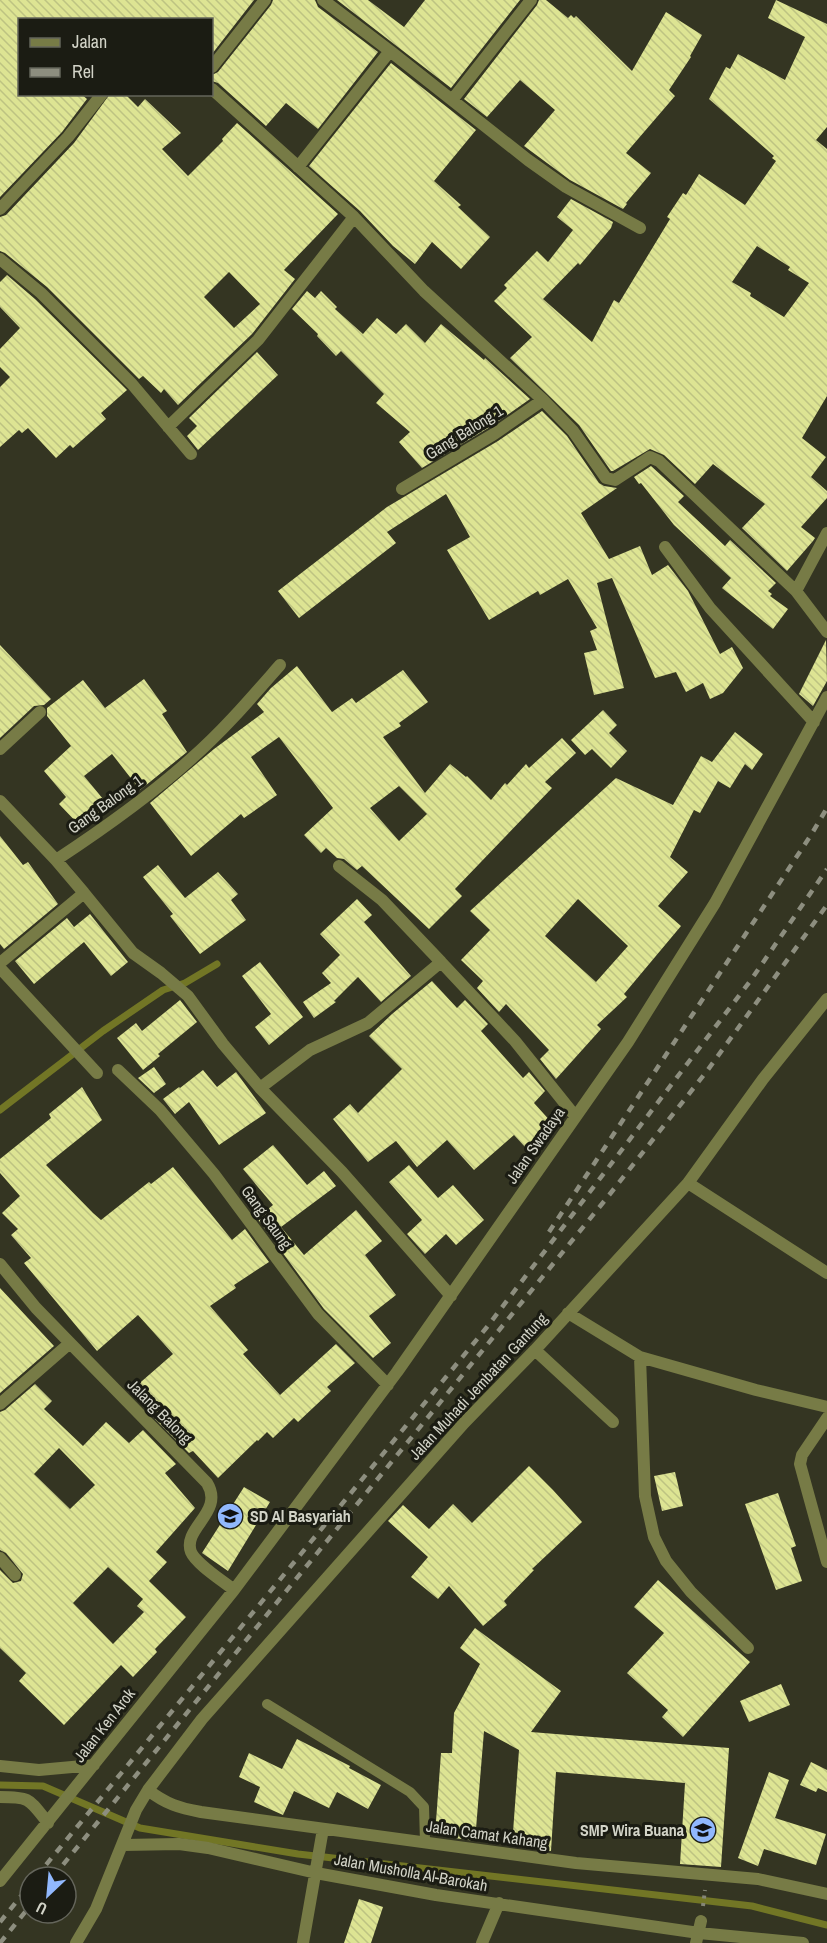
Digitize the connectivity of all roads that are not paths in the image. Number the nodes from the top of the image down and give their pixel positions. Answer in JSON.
{"nodes":[{"id":1,"x":265,"y":0,"type":"edge"},
{"id":2,"x":323,"y":0,"type":"edge"},
{"id":3,"x":531,"y":0,"type":"edge"},
{"id":4,"x":390,"y":51,"type":"junction"},
{"id":5,"x":213,"y":66,"type":"edge"},
{"id":6,"x":213,"y":90,"type":"edge"},
{"id":7,"x":100,"y":96,"type":"edge"},
{"id":8,"x":452,"y":100,"type":"junction"},
{"id":9,"x":298,"y":167,"type":"junction"},
{"id":10,"x":0,"y":209,"type":"edge"},
{"id":11,"x":354,"y":217,"type":"junction"},
{"id":12,"x":640,"y":228,"type":"dead end"},
{"id":13,"x":0,"y":259,"type":"edge"},
{"id":14,"x":543,"y":400,"type":"junction"},
{"id":15,"x":168,"y":427,"type":"junction"},
{"id":16,"x":191,"y":454,"type":"dead end"},
{"id":17,"x":402,"y":489,"type":"dead end"},
{"id":18,"x":827,"y":533,"type":"edge"},
{"id":19,"x":665,"y":546,"type":"dead end"},
{"id":20,"x":796,"y":591,"type":"junction"},
{"id":21,"x":827,"y":632,"type":"edge"},
{"id":22,"x":280,"y":665,"type":"dead end"},
{"id":23,"x":827,"y":697,"type":"edge"},
{"id":24,"x":40,"y":712,"type":"dead end"},
{"id":25,"x":814,"y":722,"type":"junction"},
{"id":26,"x":0,"y":749,"type":"edge"},
{"id":27,"x":0,"y":801,"type":"edge"},
{"id":28,"x":56,"y":860,"type":"junction"},
{"id":29,"x":339,"y":866,"type":"dead end"},
{"id":30,"x":84,"y":893,"type":"junction"},
{"id":31,"x":441,"y":962,"type":"junction"},
{"id":32,"x":0,"y":963,"type":"edge"},
{"id":33,"x":0,"y":968,"type":"edge"},
{"id":34,"x":825,"y":1006,"type":"edge"},
{"id":35,"x":118,"y":1070,"type":"dead end"},
{"id":36,"x":98,"y":1073,"type":"dead end"},
{"id":37,"x":260,"y":1088,"type":"junction"},
{"id":38,"x":575,"y":1116,"type":"junction"},
{"id":39,"x":688,"y":1183,"type":"junction"},
{"id":40,"x":0,"y":1264,"type":"edge"},
{"id":41,"x":827,"y":1273,"type":"edge"},
{"id":42,"x":451,"y":1296,"type":"junction"},
{"id":43,"x":568,"y":1313,"type":"junction"},
{"id":44,"x":70,"y":1343,"type":"junction"},
{"id":45,"x":535,"y":1350,"type":"junction"},
{"id":46,"x":640,"y":1357,"type":"junction"},
{"id":47,"x":388,"y":1385,"type":"junction"},
{"id":48,"x":0,"y":1404,"type":"edge"},
{"id":49,"x":827,"y":1407,"type":"edge"},
{"id":50,"x":827,"y":1418,"type":"edge"},
{"id":51,"x":613,"y":1422,"type":"dead end"},
{"id":52,"x":0,"y":1558,"type":"edge"},
{"id":53,"x":827,"y":1562,"type":"edge"},
{"id":54,"x":15,"y":1575,"type":"dead end"},
{"id":55,"x":234,"y":1590,"type":"junction"},
{"id":56,"x":748,"y":1648,"type":"dead end"},
{"id":57,"x":267,"y":1704,"type":"dead end"},
{"id":58,"x":94,"y":1765,"type":"junction"},
{"id":59,"x":0,"y":1766,"type":"edge"},
{"id":60,"x":148,"y":1790,"type":"junction"},
{"id":61,"x":0,"y":1797,"type":"edge"},
{"id":62,"x":50,"y":1820,"type":"junction"},
{"id":63,"x":323,"y":1830,"type":"junction"},
{"id":64,"x":125,"y":1841,"type":"junction"},
{"id":65,"x":425,"y":1842,"type":"junction"},
{"id":66,"x":316,"y":1868,"type":"junction"},
{"id":67,"x":0,"y":1881,"type":"edge"},
{"id":68,"x":827,"y":1894,"type":"edge"},
{"id":69,"x":499,"y":1904,"type":"junction"},
{"id":70,"x":699,"y":1932,"type":"edge"},
{"id":71,"x":76,"y":1943,"type":"edge"},
{"id":72,"x":303,"y":1943,"type":"edge"},
{"id":73,"x":482,"y":1943,"type":"edge"},
{"id":74,"x":803,"y":1943,"type":"edge"}],
"edges":[{"from":1,"to":5,"type":"street"},
{"from":2,"to":4,"type":"street"},
{"from":3,"to":8,"type":"street"},
{"from":4,"to":8,"type":"street"},
{"from":4,"to":9,"type":"street"},
{"from":6,"to":9,"type":"street"},
{"from":7,"to":10,"type":"street"},
{"from":8,"to":12,"type":"street"},
{"from":9,"to":11,"type":"street"},
{"from":11,"to":14,"type":"street"},
{"from":11,"to":15,"type":"street"},
{"from":13,"to":15,"type":"street"},
{"from":14,"to":17,"type":"street","name":"Gang Balong 1"},
{"from":14,"to":20,"type":"street"},
{"from":15,"to":16,"type":"street"},
{"from":18,"to":20,"type":"street"},
{"from":19,"to":25,"type":"street"},
{"from":20,"to":21,"type":"street"},
{"from":22,"to":28,"type":"street","name":"Gang Balong 1"},
{"from":23,"to":25,"type":"street","name":"Jalan Swadaya"},
{"from":24,"to":26,"type":"street"},
{"from":25,"to":38,"type":"street","name":"Jalan Swadaya"},
{"from":27,"to":28,"type":"street"},
{"from":28,"to":30,"type":"street"},
{"from":29,"to":31,"type":"street"},
{"from":30,"to":32,"type":"street"},
{"from":30,"to":37,"type":"street"},
{"from":31,"to":37,"type":"street"},
{"from":31,"to":38,"type":"street"},
{"from":33,"to":36,"type":"street"},
{"from":34,"to":39,"type":"street","name":"Jalan Muhadi Jembatan Gantung"},
{"from":35,"to":47,"type":"street","name":"Gang Saung"},
{"from":37,"to":42,"type":"street"},
{"from":38,"to":42,"type":"street","name":"Jalan Swadaya"},
{"from":39,"to":41,"type":"street"},
{"from":39,"to":43,"type":"street","name":"Jalan Muhadi Jembatan Gantung"},
{"from":40,"to":44,"type":"street","name":"Jalang Balong"},
{"from":42,"to":47,"type":"street","name":"Jalan Swadaya"},
{"from":43,"to":45,"type":"street","name":"Jalan Muhadi Jembatan Gantung"},
{"from":43,"to":46,"type":"street"},
{"from":44,"to":48,"type":"street"},
{"from":44,"to":55,"type":"street","name":"Jalang Balong"},
{"from":45,"to":51,"type":"street"},
{"from":45,"to":60,"type":"street","name":"Jalan Muhadi Jembatan Gantung"},
{"from":46,"to":49,"type":"street"},
{"from":46,"to":56,"type":"street"},
{"from":47,"to":55,"type":"street","name":"Jalan Swadaya"},
{"from":50,"to":53,"type":"street"},
{"from":52,"to":54,"type":"street"},
{"from":55,"to":58,"type":"street","name":"Jalan Ken Arok"},
{"from":57,"to":65,"type":"lane"},
{"from":58,"to":59,"type":"street"},
{"from":58,"to":62,"type":"street","name":"Jalan Ken Arok"},
{"from":60,"to":63,"type":"street","name":"Jalan Camat Kahang"},
{"from":60,"to":64,"type":"street","name":"Jalan Muhadi Jembatan Gantung"},
{"from":61,"to":62,"type":"street"},
{"from":62,"to":67,"type":"street","name":"Jalan Ken Arok"},
{"from":63,"to":65,"type":"street","name":"Jalan Camat Kahang"},
{"from":63,"to":66,"type":"street"},
{"from":64,"to":66,"type":"street","name":"Jalan Musholla Al-Barokah"},
{"from":64,"to":71,"type":"street"},
{"from":65,"to":68,"type":"street","name":"Jalan Camat Kahang"},
{"from":66,"to":69,"type":"street","name":"Jalan Musholla Al-Barokah"},
{"from":66,"to":72,"type":"street"},
{"from":69,"to":70,"type":"street","name":"Jalan Musholla Al-Barokah"},
{"from":69,"to":73,"type":"street"},
{"from":70,"to":74,"type":"street","name":"Jalan Musholla Al-Barokah"}]}
